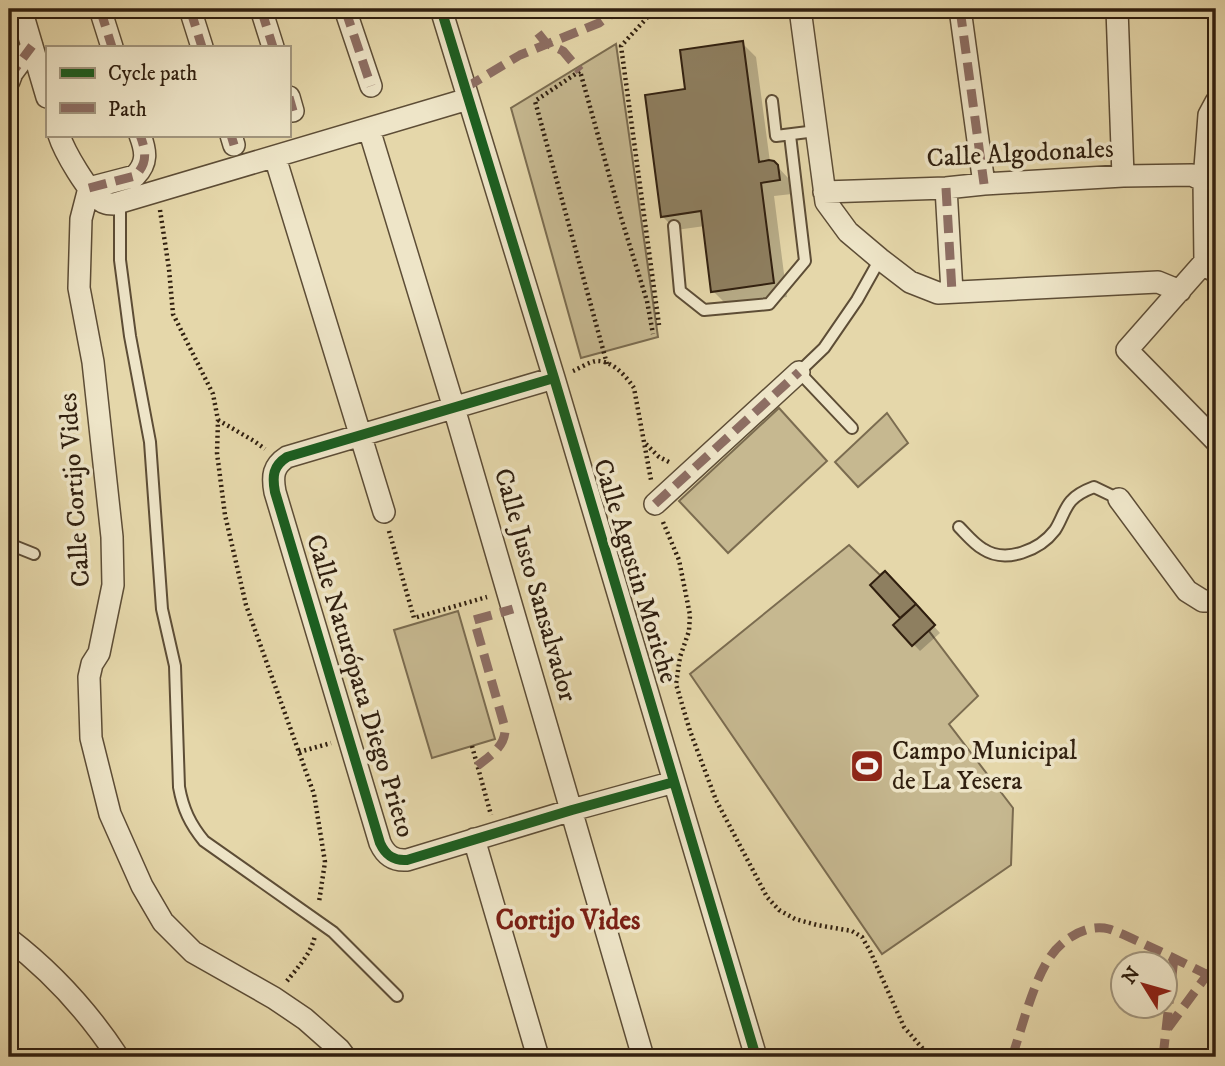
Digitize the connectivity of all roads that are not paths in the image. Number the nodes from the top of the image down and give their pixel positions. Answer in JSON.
{"nodes":[{"id":1,"x":21,"y":9,"type":"edge"},
{"id":2,"x":100,"y":9,"type":"edge"},
{"id":3,"x":190,"y":9,"type":"edge"},
{"id":4,"x":261,"y":9,"type":"edge"},
{"id":5,"x":345,"y":9,"type":"edge"},
{"id":6,"x":441,"y":9,"type":"edge"},
{"id":7,"x":800,"y":9,"type":"edge"},
{"id":8,"x":960,"y":9,"type":"edge"},
{"id":9,"x":1117,"y":9,"type":"edge"},
{"id":10,"x":32,"y":46,"type":"junction"},
{"id":11,"x":113,"y":46,"type":"edge"},
{"id":12,"x":202,"y":46,"type":"edge"},
{"id":13,"x":273,"y":46,"type":"edge"},
{"id":14,"x":9,"y":81,"type":"edge"},
{"id":15,"x":371,"y":86,"type":"dead end"},
{"id":16,"x":46,"y":94,"type":"edge"},
{"id":17,"x":468,"y":99,"type":"junction"},
{"id":18,"x":772,"y":102,"type":"dead end"},
{"id":19,"x":1216,"y":102,"type":"edge"},
{"id":20,"x":369,"y":129,"type":"junction"},
{"id":21,"x":816,"y":131,"type":"junction"},
{"id":22,"x":790,"y":135,"type":"junction"},
{"id":23,"x":59,"y":136,"type":"edge"},
{"id":24,"x":141,"y":136,"type":"edge"},
{"id":25,"x":275,"y":157,"type":"junction"},
{"id":26,"x":1123,"y":176,"type":"junction"},
{"id":27,"x":984,"y":184,"type":"junction"},
{"id":28,"x":1210,"y":184,"type":"edge"},
{"id":29,"x":946,"y":187,"type":"junction"},
{"id":30,"x":89,"y":188,"type":"junction"},
{"id":31,"x":824,"y":192,"type":"junction"},
{"id":32,"x":120,"y":203,"type":"junction"},
{"id":33,"x":674,"y":226,"type":"dead end"},
{"id":34,"x":880,"y":259,"type":"junction"},
{"id":35,"x":1212,"y":261,"type":"edge"},
{"id":36,"x":1180,"y":291,"type":"junction"},
{"id":37,"x":953,"y":292,"type":"junction"},
{"id":38,"x":799,"y":372,"type":"junction"},
{"id":39,"x":554,"y":379,"type":"junction"},
{"id":40,"x":454,"y":408,"type":"junction"},
{"id":41,"x":852,"y":428,"type":"dead end"},
{"id":42,"x":360,"y":435,"type":"junction"},
{"id":43,"x":1216,"y":441,"type":"edge"},
{"id":44,"x":1119,"y":499,"type":"joint"},
{"id":45,"x":655,"y":504,"type":"road end"},
{"id":46,"x":384,"y":512,"type":"road end"},
{"id":47,"x":959,"y":527,"type":"dead end"},
{"id":48,"x":9,"y":544,"type":"edge"},
{"id":49,"x":34,"y":554,"type":"dead end"},
{"id":50,"x":1216,"y":601,"type":"edge"},
{"id":51,"x":674,"y":782,"type":"junction"},
{"id":52,"x":572,"y":810,"type":"junction"},
{"id":53,"x":474,"y":839,"type":"junction"},
{"id":54,"x":9,"y":939,"type":"edge"},
{"id":55,"x":397,"y":996,"type":"dead end"},
{"id":56,"x":118,"y":1057,"type":"edge"},
{"id":57,"x":345,"y":1057,"type":"edge"},
{"id":58,"x":538,"y":1057,"type":"edge"},
{"id":59,"x":643,"y":1057,"type":"edge"},
{"id":60,"x":756,"y":1057,"type":"edge"}],
"edges":[{"from":1,"to":10,"type":"street"},
{"from":2,"to":11,"type":"street"},
{"from":3,"to":12,"type":"street"},
{"from":4,"to":13,"type":"street"},
{"from":5,"to":15,"type":"street"},
{"from":6,"to":17,"type":"street","name":"Calle Agustin Moriche"},
{"from":7,"to":21,"type":"street"},
{"from":8,"to":27,"type":"street"},
{"from":9,"to":26,"type":"street"},
{"from":10,"to":14,"type":"street"},
{"from":10,"to":16,"type":"street"},
{"from":17,"to":20,"type":"street"},
{"from":17,"to":39,"type":"street","name":"Calle Agustin Moriche"},
{"from":18,"to":22,"type":"lane"},
{"from":19,"to":28,"type":"street"},
{"from":20,"to":25,"type":"street"},
{"from":20,"to":40,"type":"street","name":"Calle Justo Sansalvador"},
{"from":21,"to":22,"type":"lane"},
{"from":21,"to":31,"type":"street"},
{"from":22,"to":33,"type":"lane"},
{"from":23,"to":30,"type":"street"},
{"from":24,"to":30,"type":"street"},
{"from":25,"to":32,"type":"street"},
{"from":25,"to":42,"type":"street"},
{"from":26,"to":27,"type":"street","name":"Calle Algodonales"},
{"from":26,"to":28,"type":"street","name":"Calle Algodonales"},
{"from":27,"to":29,"type":"street","name":"Calle Algodonales"},
{"from":28,"to":35,"type":"street"},
{"from":29,"to":31,"type":"street","name":"Calle Algodonales"},
{"from":29,"to":37,"type":"street"},
{"from":30,"to":32,"type":"street"},
{"from":30,"to":57,"type":"street","name":"Calle Cortijo Vides"},
{"from":31,"to":34,"type":"street"},
{"from":32,"to":55,"type":"lane"},
{"from":34,"to":37,"type":"street"},
{"from":34,"to":38,"type":"lane"},
{"from":35,"to":36,"type":"street"},
{"from":36,"to":37,"type":"street"},
{"from":36,"to":43,"type":"street"},
{"from":38,"to":41,"type":"lane"},
{"from":38,"to":45,"type":"street"},
{"from":39,"to":40,"type":"street"},
{"from":39,"to":51,"type":"street","name":"Calle Agustin Moriche"},
{"from":40,"to":42,"type":"street"},
{"from":40,"to":52,"type":"street","name":"Calle Justo Sansalvador"},
{"from":42,"to":46,"type":"street"},
{"from":42,"to":53,"type":"street","name":"Calle Naturópata Diego Prieto"},
{"from":44,"to":47,"type":"lane"},
{"from":44,"to":50,"type":"street"},
{"from":48,"to":49,"type":"lane"},
{"from":51,"to":52,"type":"street"},
{"from":51,"to":60,"type":"street","name":"Calle Agustin Moriche"},
{"from":52,"to":53,"type":"street"},
{"from":52,"to":59,"type":"street","name":"Calle Justo Sansalvador"},
{"from":53,"to":58,"type":"street"},
{"from":54,"to":56,"type":"street"}]}
